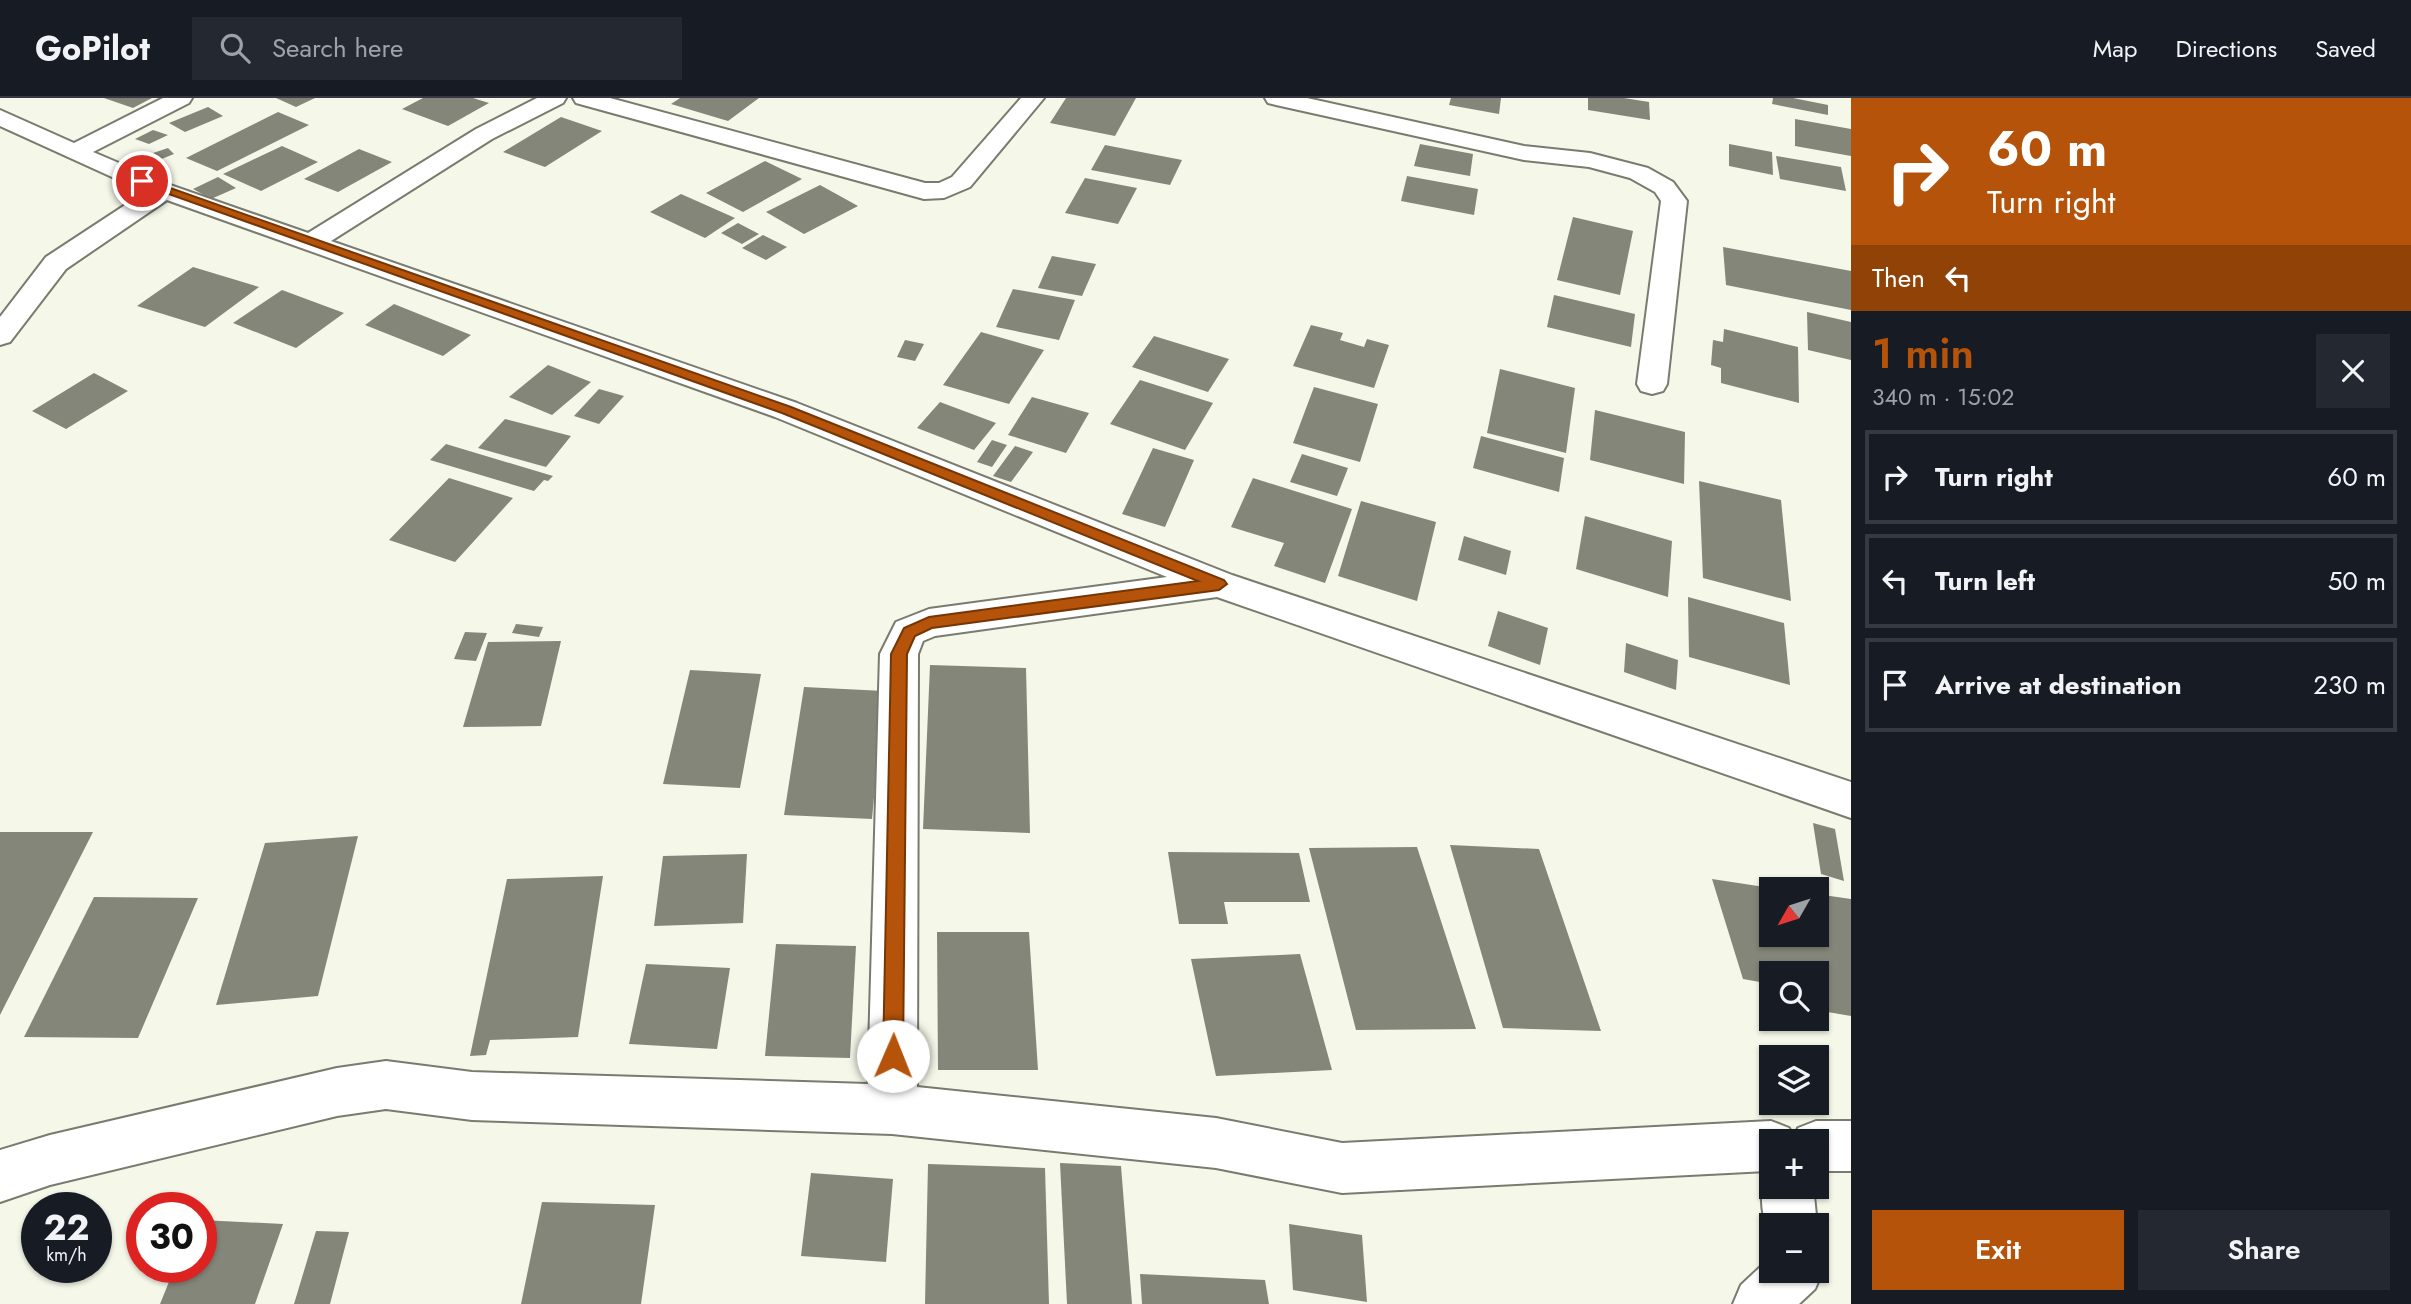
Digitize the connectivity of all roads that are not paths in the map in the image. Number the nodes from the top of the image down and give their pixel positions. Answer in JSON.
{"nodes":[{"id":1,"x":181,"y":98,"type":"edge"},
{"id":2,"x":555,"y":98,"type":"edge"},
{"id":3,"x":584,"y":98,"type":"edge"},
{"id":4,"x":1033,"y":98,"type":"edge"},
{"id":5,"x":1276,"y":98,"type":"edge"},
{"id":6,"x":0,"y":117,"type":"edge"},
{"id":7,"x":74,"y":152,"type":"junction"},
{"id":8,"x":164,"y":191,"type":"junction"},
{"id":9,"x":311,"y":242,"type":"junction"},
{"id":10,"x":0,"y":336,"type":"edge"},
{"id":11,"x":1652,"y":384,"type":"dead end"},
{"id":12,"x":1219,"y":584,"type":"junction"},
{"id":13,"x":1851,"y":800,"type":"edge"},
{"id":14,"x":892,"y":1110,"type":"junction"},
{"id":15,"x":1829,"y":1146,"type":"edge"},
{"id":16,"x":1851,"y":1146,"type":"edge"},
{"id":17,"x":1759,"y":1147,"type":"edge"},
{"id":18,"x":0,"y":1176,"type":"edge"},
{"id":19,"x":1782,"y":1283,"type":"edge"},
{"id":20,"x":1760,"y":1304,"type":"edge"}],
"edges":[{"from":1,"to":7,"type":"street"},
{"from":2,"to":9,"type":"street"},
{"from":3,"to":4,"type":"street"},
{"from":5,"to":11,"type":"street"},
{"from":6,"to":7,"type":"street"},
{"from":7,"to":8,"type":"street"},
{"from":8,"to":9,"type":"street"},
{"from":8,"to":10,"type":"street"},
{"from":9,"to":12,"type":"street"},
{"from":12,"to":13,"type":"street"},
{"from":12,"to":14,"type":"street"},
{"from":14,"to":17,"type":"street"},
{"from":14,"to":18,"type":"street"},
{"from":15,"to":16,"type":"street"},
{"from":19,"to":20,"type":"street"}]}
